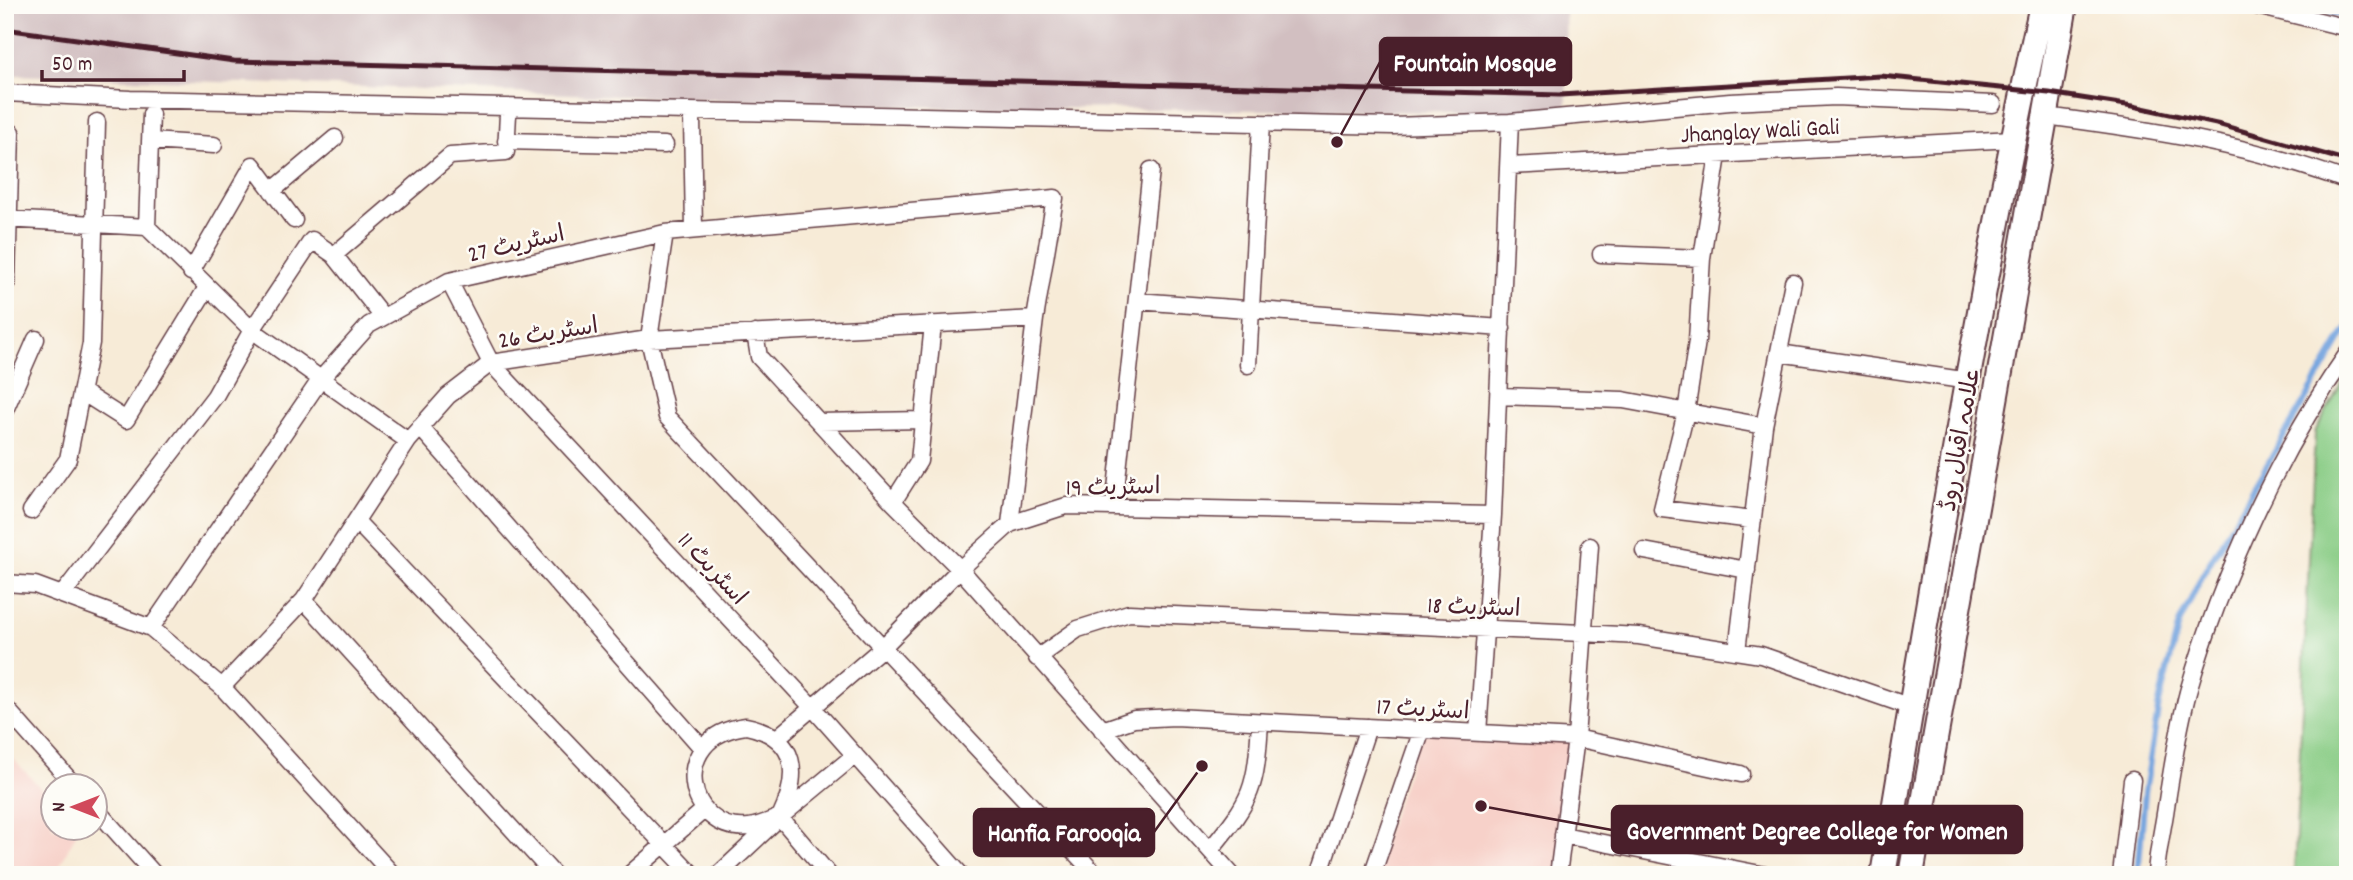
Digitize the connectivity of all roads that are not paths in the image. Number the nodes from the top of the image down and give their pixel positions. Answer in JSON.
{"nodes":[{"id":1,"x":2042,"y":5,"type":"edge"},
{"id":2,"x":2065,"y":5,"type":"edge"},
{"id":3,"x":2253,"y":5,"type":"edge"},
{"id":4,"x":2348,"y":28,"type":"edge"},
{"id":5,"x":5,"y":93,"type":"edge"},
{"id":6,"x":1993,"y":104,"type":"dead end"},
{"id":7,"x":151,"y":114,"type":"dead end"},
{"id":8,"x":508,"y":114,"type":"dead end"},
{"id":9,"x":2046,"y":116,"type":"junction"},
{"id":10,"x":692,"y":118,"type":"dead end"},
{"id":11,"x":97,"y":122,"type":"dead end"},
{"id":12,"x":1510,"y":122,"type":"junction"},
{"id":13,"x":1261,"y":123,"type":"junction"},
{"id":14,"x":11,"y":132,"type":"dead end"},
{"id":15,"x":335,"y":138,"type":"dead end"},
{"id":16,"x":2013,"y":139,"type":"junction"},
{"id":17,"x":150,"y":141,"type":"junction"},
{"id":18,"x":506,"y":141,"type":"junction"},
{"id":19,"x":214,"y":145,"type":"dead end"},
{"id":20,"x":665,"y":145,"type":"dead end"},
{"id":21,"x":1718,"y":155,"type":"junction"},
{"id":22,"x":1510,"y":166,"type":"junction"},
{"id":23,"x":1151,"y":170,"type":"dead end"},
{"id":24,"x":2348,"y":181,"type":"edge"},
{"id":25,"x":272,"y":191,"type":"junction"},
{"id":26,"x":7,"y":219,"type":"edge"},
{"id":27,"x":295,"y":220,"type":"dead end"},
{"id":28,"x":94,"y":224,"type":"junction"},
{"id":29,"x":147,"y":227,"type":"junction"},
{"id":30,"x":694,"y":230,"type":"junction"},
{"id":31,"x":665,"y":233,"type":"junction"},
{"id":32,"x":1601,"y":254,"type":"dead end"},
{"id":33,"x":334,"y":255,"type":"junction"},
{"id":34,"x":1702,"y":258,"type":"junction"},
{"id":35,"x":191,"y":272,"type":"junction"},
{"id":36,"x":449,"y":281,"type":"junction"},
{"id":37,"x":7,"y":282,"type":"dead end"},
{"id":38,"x":1793,"y":282,"type":"dead end"},
{"id":39,"x":206,"y":289,"type":"junction"},
{"id":40,"x":1137,"y":301,"type":"junction"},
{"id":41,"x":1252,"y":309,"type":"junction"},
{"id":42,"x":383,"y":317,"type":"junction"},
{"id":43,"x":1035,"y":319,"type":"junction"},
{"id":44,"x":933,"y":324,"type":"junction"},
{"id":45,"x":1502,"y":328,"type":"junction"},
{"id":46,"x":252,"y":330,"type":"junction"},
{"id":47,"x":755,"y":333,"type":"junction"},
{"id":48,"x":36,"y":339,"type":"dead end"},
{"id":49,"x":649,"y":339,"type":"junction"},
{"id":50,"x":1779,"y":353,"type":"junction"},
{"id":51,"x":2348,"y":353,"type":"edge"},
{"id":52,"x":491,"y":363,"type":"junction"},
{"id":53,"x":1248,"y":365,"type":"dead end"},
{"id":54,"x":320,"y":380,"type":"junction"},
{"id":55,"x":1969,"y":381,"type":"junction"},
{"id":56,"x":82,"y":392,"type":"junction"},
{"id":57,"x":1499,"y":396,"type":"junction"},
{"id":58,"x":5,"y":410,"type":"edge"},
{"id":59,"x":1686,"y":412,"type":"junction"},
{"id":60,"x":923,"y":420,"type":"junction"},
{"id":61,"x":819,"y":422,"type":"junction"},
{"id":62,"x":1764,"y":426,"type":"junction"},
{"id":63,"x":420,"y":427,"type":"junction"},
{"id":64,"x":408,"y":441,"type":"junction"},
{"id":65,"x":893,"y":502,"type":"junction"},
{"id":66,"x":1114,"y":507,"type":"junction"},
{"id":67,"x":31,"y":511,"type":"dead end"},
{"id":68,"x":1493,"y":515,"type":"junction"},
{"id":69,"x":1753,"y":520,"type":"junction"},
{"id":70,"x":356,"y":521,"type":"junction"},
{"id":71,"x":1010,"y":524,"type":"junction"},
{"id":72,"x":1590,"y":546,"type":"dead end"},
{"id":73,"x":1644,"y":551,"type":"dead end"},
{"id":74,"x":960,"y":569,"type":"junction"},
{"id":75,"x":1747,"y":570,"type":"junction"},
{"id":76,"x":5,"y":583,"type":"edge"},
{"id":77,"x":62,"y":595,"type":"junction"},
{"id":78,"x":304,"y":600,"type":"junction"},
{"id":79,"x":1927,"y":627,"type":"junction"},
{"id":80,"x":151,"y":628,"type":"junction"},
{"id":81,"x":1484,"y":629,"type":"junction"},
{"id":82,"x":1955,"y":631,"type":"junction"},
{"id":83,"x":1582,"y":633,"type":"junction"},
{"id":84,"x":882,"y":649,"type":"junction"},
{"id":85,"x":1737,"y":651,"type":"junction"},
{"id":86,"x":1037,"y":658,"type":"junction"},
{"id":87,"x":222,"y":687,"type":"junction"},
{"id":88,"x":5,"y":707,"type":"edge"},
{"id":89,"x":1912,"y":707,"type":"junction"},
{"id":90,"x":813,"y":708,"type":"junction"},
{"id":91,"x":1260,"y":722,"type":"junction"},
{"id":92,"x":1368,"y":727,"type":"junction"},
{"id":93,"x":1102,"y":730,"type":"junction"},
{"id":94,"x":1422,"y":730,"type":"junction"},
{"id":95,"x":1478,"y":733,"type":"junction"},
{"id":96,"x":777,"y":738,"type":"junction"},
{"id":97,"x":1576,"y":738,"type":"junction"},
{"id":98,"x":702,"y":748,"type":"junction"},
{"id":99,"x":855,"y":755,"type":"junction"},
{"id":100,"x":63,"y":772,"type":"edge"},
{"id":101,"x":1741,"y":774,"type":"dead end"},
{"id":102,"x":2132,"y":780,"type":"dead end"},
{"id":103,"x":705,"y":809,"type":"junction"},
{"id":104,"x":780,"y":817,"type":"junction"},
{"id":105,"x":108,"y":823,"type":"edge"},
{"id":106,"x":1563,"y":835,"type":"junction"},
{"id":107,"x":664,"y":844,"type":"junction"},
{"id":108,"x":1210,"y":850,"type":"junction"},
{"id":109,"x":155,"y":875,"type":"edge"},
{"id":110,"x":393,"y":875,"type":"edge"},
{"id":111,"x":554,"y":875,"type":"edge"},
{"id":112,"x":629,"y":875,"type":"edge"},
{"id":113,"x":693,"y":875,"type":"edge"},
{"id":114,"x":718,"y":875,"type":"edge"},
{"id":115,"x":829,"y":875,"type":"edge"},
{"id":116,"x":961,"y":875,"type":"edge"},
{"id":117,"x":1096,"y":875,"type":"edge"},
{"id":118,"x":1232,"y":875,"type":"edge"},
{"id":119,"x":1319,"y":875,"type":"edge"},
{"id":120,"x":1372,"y":875,"type":"edge"},
{"id":121,"x":1558,"y":875,"type":"edge"},
{"id":122,"x":1765,"y":875,"type":"edge"},
{"id":123,"x":1883,"y":875,"type":"edge"},
{"id":124,"x":1911,"y":875,"type":"edge"},
{"id":125,"x":2121,"y":875,"type":"edge"},
{"id":126,"x":2156,"y":875,"type":"edge"}],
"edges":[{"from":1,"to":16,"type":"main road","name":"علامہ اقبال روڈ"},
{"from":2,"to":9,"type":"main road","name":"علامہ اقبال روڈ"},
{"from":3,"to":4,"type":"street"},
{"from":5,"to":13,"type":"street"},
{"from":6,"to":12,"type":"street"},
{"from":7,"to":17,"type":"street"},
{"from":8,"to":18,"type":"street"},
{"from":9,"to":24,"type":"street"},
{"from":9,"to":82,"type":"main road","name":"علامہ اقبال روڈ"},
{"from":10,"to":30,"type":"street"},
{"from":11,"to":28,"type":"street"},
{"from":12,"to":13,"type":"street"},
{"from":12,"to":22,"type":"street"},
{"from":13,"to":41,"type":"street"},
{"from":14,"to":26,"type":"street"},
{"from":15,"to":25,"type":"street"},
{"from":16,"to":21,"type":"street","name":"Jhanglay Wali Gali"},
{"from":16,"to":55,"type":"main road","name":"علامہ اقبال روڈ"},
{"from":17,"to":19,"type":"street"},
{"from":17,"to":29,"type":"street"},
{"from":18,"to":20,"type":"street"},
{"from":18,"to":33,"type":"street"},
{"from":21,"to":22,"type":"street","name":"Jhanglay Wali Gali"},
{"from":21,"to":34,"type":"street"},
{"from":22,"to":45,"type":"street"},
{"from":23,"to":40,"type":"street"},
{"from":25,"to":27,"type":"street"},
{"from":25,"to":35,"type":"street"},
{"from":26,"to":28,"type":"street"},
{"from":26,"to":37,"type":"street"},
{"from":28,"to":29,"type":"street"},
{"from":28,"to":56,"type":"street"},
{"from":29,"to":35,"type":"street"},
{"from":30,"to":31,"type":"street","name":"اسٹریٹ 27"},
{"from":30,"to":43,"type":"street","name":"اسٹریٹ 27"},
{"from":31,"to":36,"type":"street","name":"اسٹریٹ 27"},
{"from":31,"to":49,"type":"street"},
{"from":32,"to":34,"type":"street"},
{"from":33,"to":42,"type":"street"},
{"from":33,"to":46,"type":"street"},
{"from":34,"to":59,"type":"street"},
{"from":35,"to":39,"type":"street"},
{"from":36,"to":42,"type":"street","name":"اسٹریٹ 27"},
{"from":36,"to":52,"type":"street","name":"اسٹریٹ 11"},
{"from":38,"to":50,"type":"street"},
{"from":39,"to":46,"type":"street"},
{"from":39,"to":56,"type":"street"},
{"from":40,"to":41,"type":"street"},
{"from":40,"to":66,"type":"street"},
{"from":41,"to":45,"type":"street"},
{"from":41,"to":53,"type":"street"},
{"from":42,"to":54,"type":"street","name":"اسٹریٹ 27"},
{"from":43,"to":44,"type":"street","name":"اسٹریٹ 26"},
{"from":43,"to":71,"type":"street"},
{"from":44,"to":47,"type":"street","name":"اسٹریٹ 26"},
{"from":44,"to":60,"type":"street"},
{"from":45,"to":57,"type":"street"},
{"from":46,"to":54,"type":"street"},
{"from":46,"to":77,"type":"street"},
{"from":47,"to":49,"type":"street","name":"اسٹریٹ 26"},
{"from":47,"to":61,"type":"street"},
{"from":48,"to":58,"type":"street"},
{"from":49,"to":52,"type":"street","name":"اسٹریٹ 26"},
{"from":49,"to":84,"type":"street"},
{"from":50,"to":55,"type":"street"},
{"from":50,"to":62,"type":"street"},
{"from":51,"to":126,"type":"street"},
{"from":52,"to":63,"type":"street","name":"اسٹریٹ 26"},
{"from":52,"to":90,"type":"street","name":"اسٹریٹ 11"},
{"from":54,"to":64,"type":"street"},
{"from":54,"to":80,"type":"street","name":"اسٹریٹ 27"},
{"from":55,"to":79,"type":"main road","name":"علامہ اقبال روڈ"},
{"from":56,"to":67,"type":"street"},
{"from":57,"to":59,"type":"street"},
{"from":57,"to":68,"type":"street"},
{"from":59,"to":62,"type":"street"},
{"from":59,"to":69,"type":"street"},
{"from":60,"to":61,"type":"street"},
{"from":60,"to":65,"type":"street"},
{"from":61,"to":65,"type":"street"},
{"from":62,"to":69,"type":"street"},
{"from":63,"to":64,"type":"street","name":"اسٹریٹ 26"},
{"from":63,"to":98,"type":"street"},
{"from":64,"to":70,"type":"street","name":"اسٹریٹ 26"},
{"from":65,"to":74,"type":"street"},
{"from":66,"to":68,"type":"street","name":"اسٹریٹ 19"},
{"from":66,"to":71,"type":"street","name":"اسٹریٹ 19"},
{"from":68,"to":81,"type":"street"},
{"from":69,"to":75,"type":"street"},
{"from":70,"to":78,"type":"street","name":"اسٹریٹ 26"},
{"from":70,"to":107,"type":"street"},
{"from":71,"to":74,"type":"street","name":"اسٹریٹ 19"},
{"from":72,"to":83,"type":"street"},
{"from":73,"to":75,"type":"street"},
{"from":74,"to":84,"type":"street","name":"اسٹریٹ 19"},
{"from":74,"to":86,"type":"street"},
{"from":75,"to":85,"type":"street"},
{"from":76,"to":77,"type":"street"},
{"from":77,"to":80,"type":"street"},
{"from":78,"to":87,"type":"street","name":"اسٹریٹ 26"},
{"from":78,"to":111,"type":"street"},
{"from":79,"to":82,"type":"main road"},
{"from":79,"to":89,"type":"main road","name":"علامہ اقبال روڈ"},
{"from":80,"to":87,"type":"street"},
{"from":81,"to":83,"type":"street","name":"اسٹریٹ 18"},
{"from":81,"to":86,"type":"street","name":"اسٹریٹ 18"},
{"from":81,"to":95,"type":"street"},
{"from":82,"to":124,"type":"main road","name":"علامہ اقبال روڈ"},
{"from":83,"to":85,"type":"street","name":"اسٹریٹ 18"},
{"from":83,"to":97,"type":"street"},
{"from":84,"to":90,"type":"street","name":"اسٹریٹ 19"},
{"from":84,"to":117,"type":"street"},
{"from":85,"to":89,"type":"street","name":"اسٹریٹ 18"},
{"from":86,"to":93,"type":"street"},
{"from":87,"to":110,"type":"street"},
{"from":88,"to":100,"type":"street"},
{"from":89,"to":123,"type":"main road","name":"علامہ اقبال روڈ"},
{"from":90,"to":96,"type":"street","name":"اسٹریٹ 19"},
{"from":90,"to":99,"type":"street","name":"اسٹریٹ 11"},
{"from":91,"to":92,"type":"street","name":"اسٹریٹ 17"},
{"from":91,"to":93,"type":"street","name":"اسٹریٹ 17"},
{"from":91,"to":108,"type":"street"},
{"from":92,"to":94,"type":"street","name":"اسٹریٹ 17"},
{"from":92,"to":119,"type":"street"},
{"from":93,"to":108,"type":"street"},
{"from":94,"to":95,"type":"street","name":"اسٹریٹ 17"},
{"from":94,"to":120,"type":"street"},
{"from":95,"to":97,"type":"street","name":"اسٹریٹ 17"},
{"from":96,"to":98,"type":"street"},
{"from":96,"to":104,"type":"street"},
{"from":97,"to":101,"type":"street","name":"اسٹریٹ 17"},
{"from":97,"to":106,"type":"street"},
{"from":98,"to":103,"type":"street"},
{"from":99,"to":104,"type":"street"},
{"from":99,"to":116,"type":"street","name":"اسٹریٹ 11"},
{"from":102,"to":125,"type":"street"},
{"from":103,"to":104,"type":"street"},
{"from":103,"to":107,"type":"street"},
{"from":104,"to":114,"type":"street"},
{"from":104,"to":115,"type":"street"},
{"from":105,"to":109,"type":"street"},
{"from":106,"to":121,"type":"street"},
{"from":106,"to":122,"type":"street"},
{"from":107,"to":112,"type":"street"},
{"from":107,"to":113,"type":"street"},
{"from":108,"to":118,"type":"street"}]}
